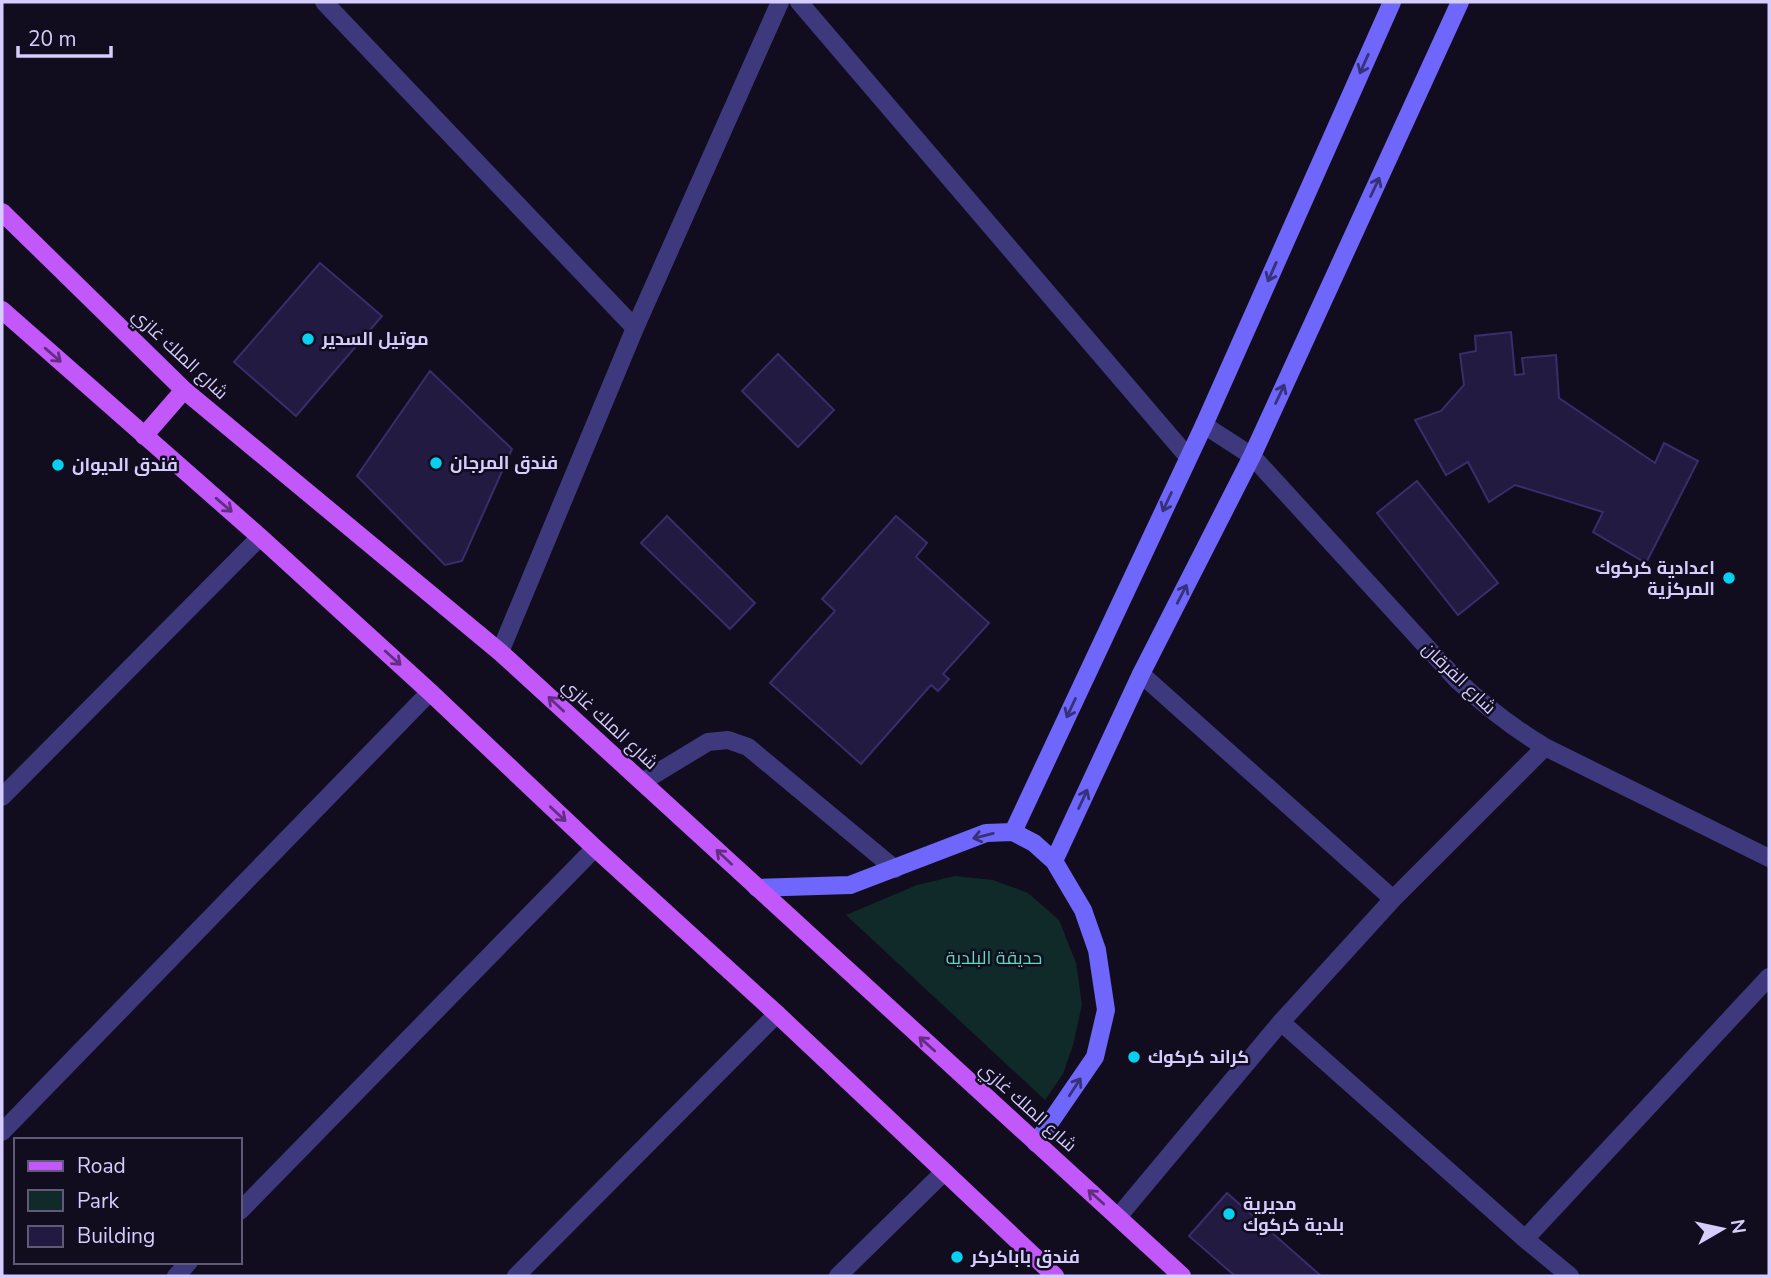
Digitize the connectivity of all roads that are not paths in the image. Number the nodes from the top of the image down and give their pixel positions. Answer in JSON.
{"nodes":[{"id":1,"x":324,"y":2,"type":"edge"},
{"id":2,"x":780,"y":2,"type":"edge"},
{"id":3,"x":799,"y":2,"type":"edge"},
{"id":4,"x":1391,"y":2,"type":"edge"},
{"id":5,"x":1460,"y":2,"type":"edge"},
{"id":6,"x":2,"y":212,"type":"edge"},
{"id":7,"x":3,"y":316,"type":"edge"},
{"id":8,"x":635,"y":328,"type":"junction"},
{"id":9,"x":184,"y":390,"type":"junction"},
{"id":10,"x":1204,"y":425,"type":"junction"},
{"id":11,"x":144,"y":436,"type":"junction"},
{"id":12,"x":1252,"y":456,"type":"junction"},
{"id":13,"x":1188,"y":457,"type":"junction"},
{"id":14,"x":260,"y":537,"type":"junction"},
{"id":15,"x":500,"y":653,"type":"junction"},
{"id":16,"x":1141,"y":674,"type":"junction"},
{"id":17,"x":429,"y":692,"type":"junction"},
{"id":18,"x":1545,"y":747,"type":"junction"},
{"id":19,"x":642,"y":782,"type":"junction"},
{"id":20,"x":2,"y":797,"type":"edge"},
{"id":21,"x":1013,"y":832,"type":"junction"},
{"id":22,"x":595,"y":848,"type":"junction"},
{"id":23,"x":1769,"y":858,"type":"edge"},
{"id":24,"x":1054,"y":861,"type":"junction"},
{"id":25,"x":895,"y":869,"type":"junction"},
{"id":26,"x":757,"y":888,"type":"junction"},
{"id":27,"x":1393,"y":899,"type":"junction"},
{"id":28,"x":1769,"y":977,"type":"edge"},
{"id":29,"x":777,"y":1014,"type":"junction"},
{"id":30,"x":1281,"y":1022,"type":"junction"},
{"id":31,"x":2,"y":1132,"type":"edge"},
{"id":32,"x":1036,"y":1143,"type":"junction"},
{"id":33,"x":943,"y":1173,"type":"junction"},
{"id":34,"x":242,"y":1209,"type":"edge"},
{"id":35,"x":1118,"y":1217,"type":"junction"},
{"id":36,"x":1525,"y":1239,"type":"junction"},
{"id":37,"x":516,"y":1276,"type":"edge"},
{"id":38,"x":838,"y":1276,"type":"edge"},
{"id":39,"x":1055,"y":1276,"type":"edge"},
{"id":40,"x":1182,"y":1276,"type":"edge"},
{"id":41,"x":1570,"y":1276,"type":"edge"}],
"edges":[{"from":1,"to":8,"type":"street"},
{"from":2,"to":8,"type":"street"},
{"from":3,"to":13,"type":"street"},
{"from":4,"to":10,"type":"main road","one_way":true},
{"from":12,"to":5,"type":"main road","one_way":true},
{"from":6,"to":9,"type":"main road","name":"شارع الملك غازي"},
{"from":7,"to":11,"type":"main road","one_way":true},
{"from":8,"to":15,"type":"street"},
{"from":9,"to":11,"type":"main road"},
{"from":9,"to":15,"type":"main road","name":"شارع الملك غازي"},
{"from":10,"to":12,"type":"street","name":"شارع الفرقان"},
{"from":10,"to":13,"type":"main road"},
{"from":11,"to":14,"type":"main road","one_way":true},
{"from":16,"to":12,"type":"main road","one_way":true},
{"from":12,"to":18,"type":"street","name":"شارع الفرقان"},
{"from":13,"to":21,"type":"main road","one_way":true},
{"from":14,"to":17,"type":"main road","one_way":true},
{"from":14,"to":20,"type":"street"},
{"from":19,"to":15,"type":"main road","name":"شارع الملك غازي","one_way":true},
{"from":24,"to":16,"type":"main road","one_way":true},
{"from":16,"to":27,"type":"street"},
{"from":17,"to":22,"type":"main road","one_way":true},
{"from":17,"to":31,"type":"street"},
{"from":18,"to":23,"type":"street","name":"شارع الفرقان"},
{"from":18,"to":27,"type":"street"},
{"from":19,"to":25,"type":"street"},
{"from":26,"to":19,"type":"main road","name":"شارع الملك غازي","one_way":true},
{"from":21,"to":24,"type":"main road"},
{"from":21,"to":25,"type":"main road","one_way":true},
{"from":22,"to":29,"type":"main road"},
{"from":22,"to":34,"type":"street"},
{"from":32,"to":24,"type":"main road","one_way":true},
{"from":25,"to":26,"type":"main road"},
{"from":32,"to":26,"type":"main road","name":"شارع الملك غازي","one_way":true},
{"from":27,"to":30,"type":"street"},
{"from":28,"to":36,"type":"street"},
{"from":29,"to":33,"type":"main road"},
{"from":29,"to":37,"type":"street"},
{"from":30,"to":35,"type":"street"},
{"from":30,"to":36,"type":"street"},
{"from":35,"to":32,"type":"main road","name":"شارع الملك غازي","one_way":true},
{"from":33,"to":38,"type":"street"},
{"from":33,"to":39,"type":"main road"},
{"from":35,"to":40,"type":"main road","name":"شارع الملك غازي"},
{"from":36,"to":41,"type":"street"}]}
